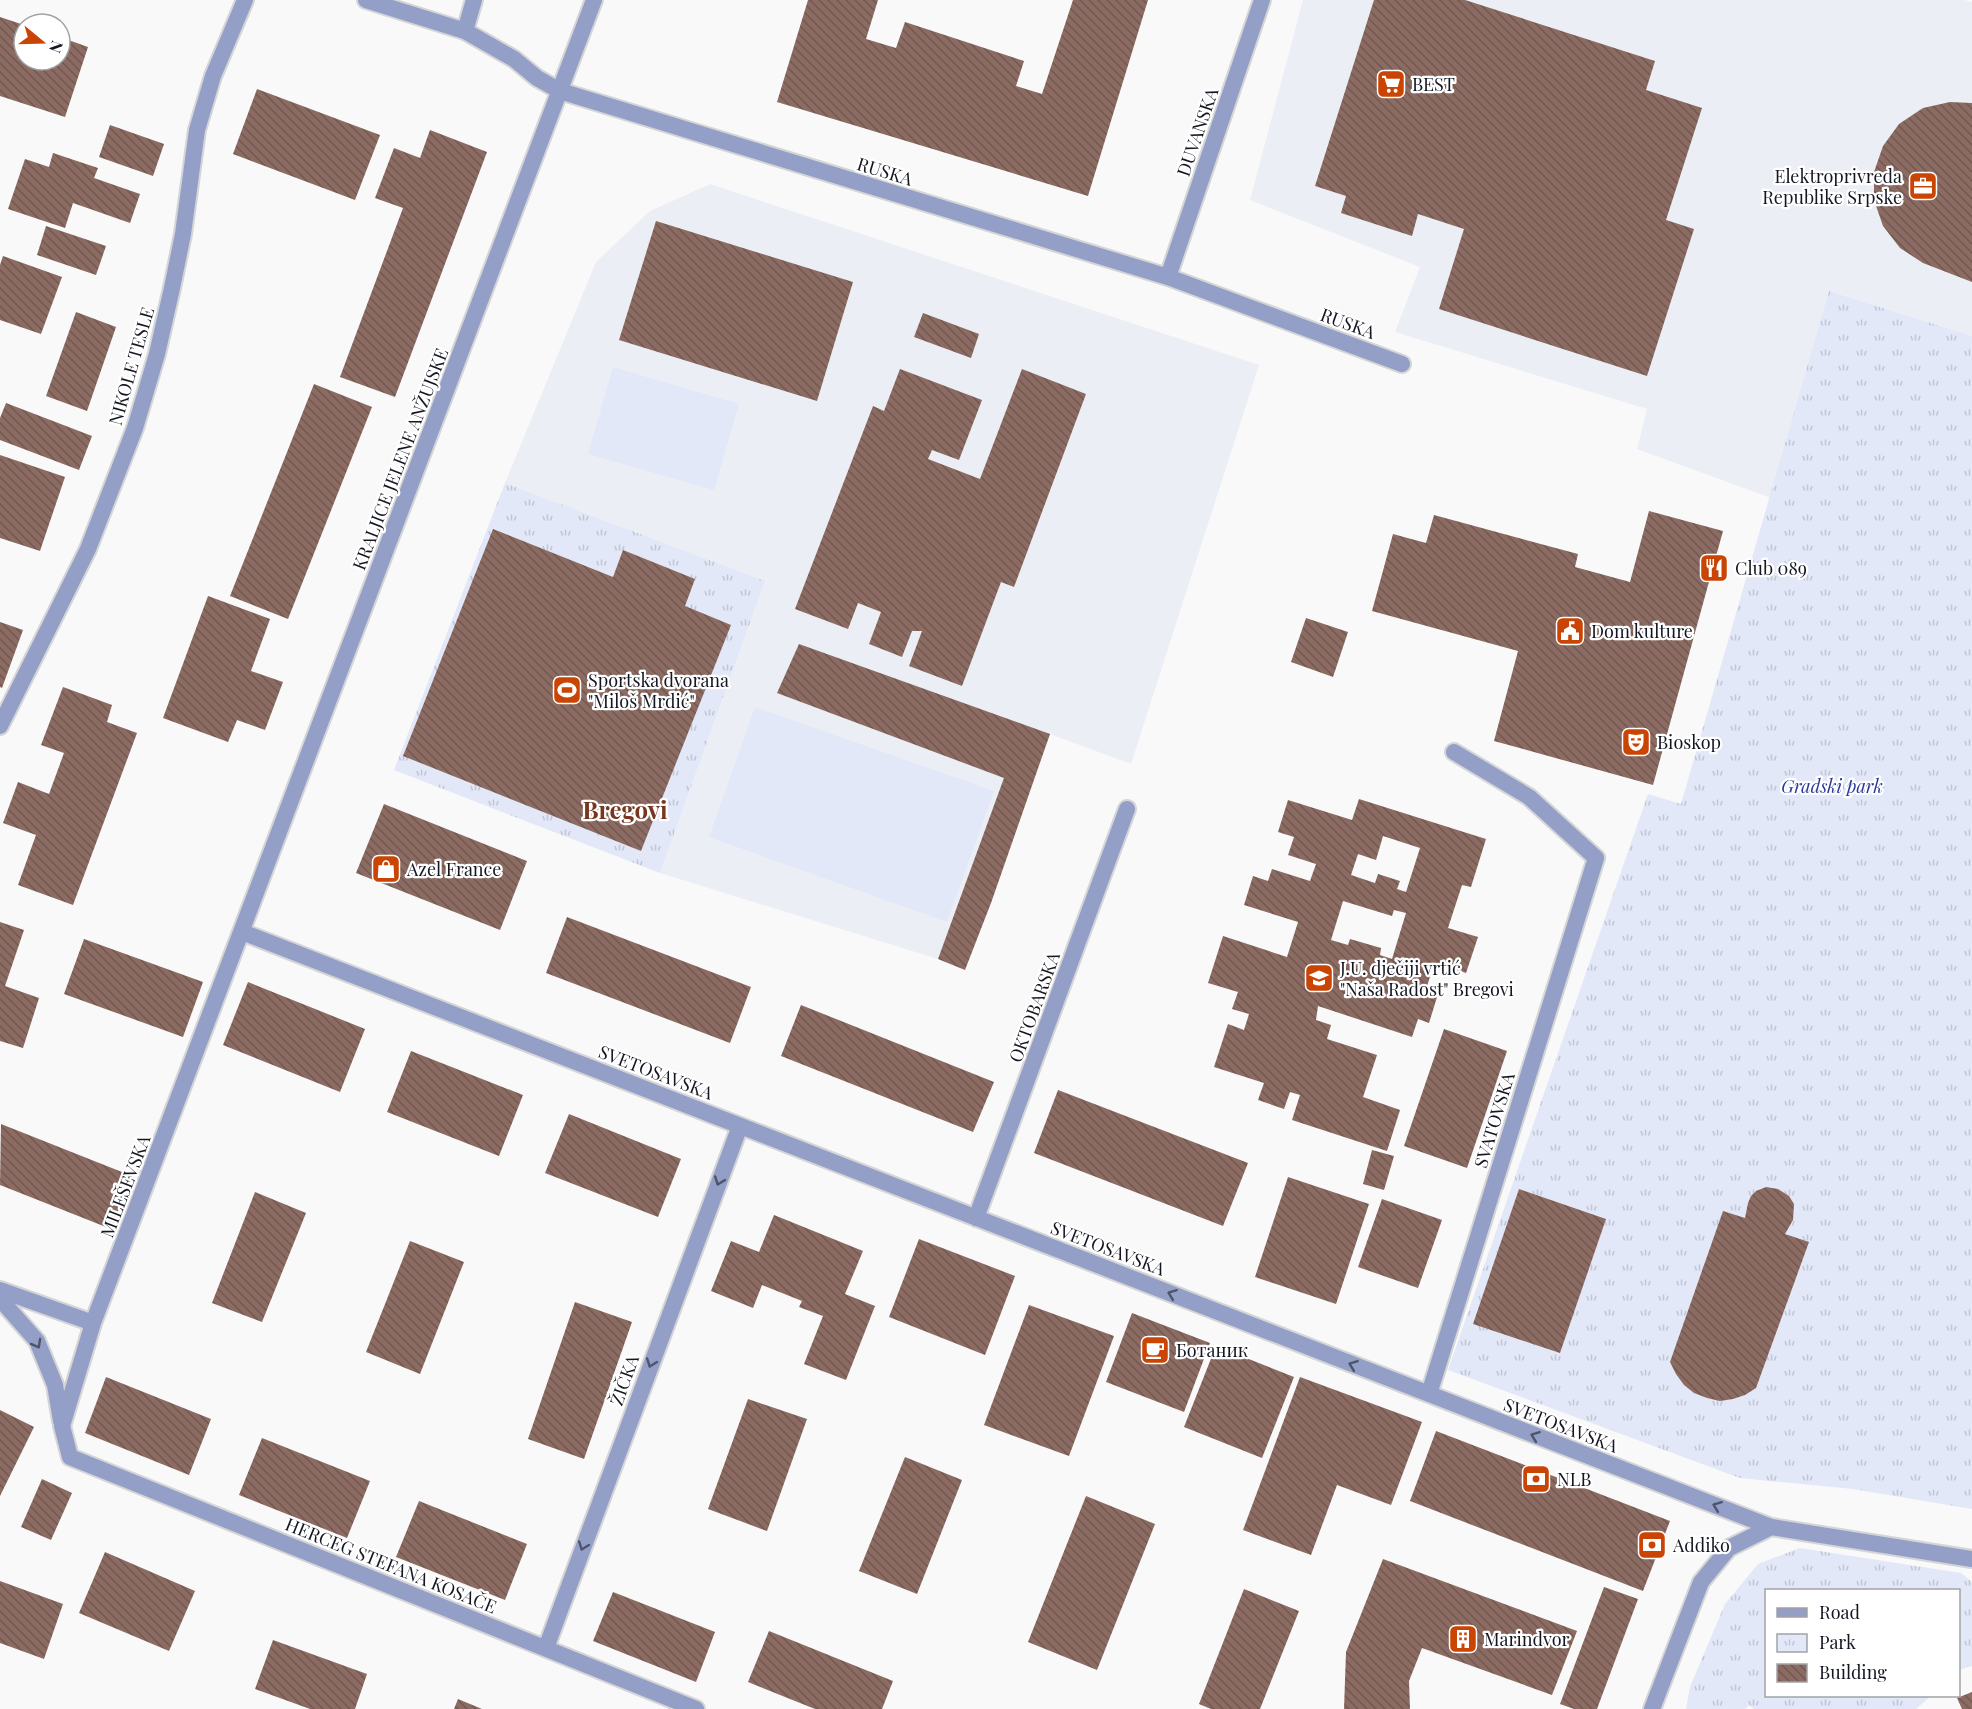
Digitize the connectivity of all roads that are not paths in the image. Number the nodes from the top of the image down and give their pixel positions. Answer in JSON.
{"nodes":[{"id":1,"x":245,"y":0,"type":"edge"},
{"id":2,"x":366,"y":0,"type":"edge"},
{"id":3,"x":474,"y":0,"type":"edge"},
{"id":4,"x":594,"y":0,"type":"edge"},
{"id":5,"x":1262,"y":0,"type":"edge"},
{"id":6,"x":465,"y":31,"type":"junction"},
{"id":7,"x":560,"y":91,"type":"junction"},
{"id":8,"x":1168,"y":278,"type":"junction"},
{"id":9,"x":1402,"y":364,"type":"dead end"},
{"id":10,"x":0,"y":726,"type":"edge"},
{"id":11,"x":1454,"y":752,"type":"dead end"},
{"id":12,"x":1127,"y":809,"type":"dead end"},
{"id":13,"x":242,"y":932,"type":"junction"},
{"id":14,"x":740,"y":1126,"type":"junction"},
{"id":15,"x":976,"y":1218,"type":"junction"},
{"id":16,"x":0,"y":1290,"type":"edge"},
{"id":17,"x":0,"y":1299,"type":"edge"},
{"id":18,"x":93,"y":1323,"type":"junction"},
{"id":19,"x":1429,"y":1394,"type":"junction"},
{"id":20,"x":62,"y":1426,"type":"junction"},
{"id":21,"x":1771,"y":1527,"type":"junction"},
{"id":22,"x":1972,"y":1558,"type":"edge"},
{"id":23,"x":546,"y":1648,"type":"junction"},
{"id":24,"x":696,"y":1709,"type":"edge"},
{"id":25,"x":1652,"y":1709,"type":"edge"}],
"edges":[{"from":1,"to":10,"type":"street","name":"NIKOLE TESLE"},
{"from":2,"to":6,"type":"street","name":"RUSKA"},
{"from":3,"to":6,"type":"street"},
{"from":4,"to":7,"type":"street","name":"KRALJICE JELENE ANŽUJSKE"},
{"from":5,"to":8,"type":"street","name":"DUVANSKA"},
{"from":6,"to":7,"type":"street","name":"RUSKA"},
{"from":7,"to":8,"type":"street","name":"RUSKA"},
{"from":7,"to":13,"type":"street","name":"KRALJICE JELENE ANŽUJSKE"},
{"from":8,"to":9,"type":"street","name":"RUSKA"},
{"from":11,"to":19,"type":"street","name":"SVATOVSKA"},
{"from":12,"to":15,"type":"street","name":"OKTOBARSKA"},
{"from":13,"to":14,"type":"street","name":"SVETOSAVSKA"},
{"from":13,"to":18,"type":"street","name":"MILEŠEVSKA"},
{"from":14,"to":15,"type":"street","name":"SVETOSAVSKA"},
{"from":14,"to":23,"type":"street","name":"ŽIČKA","one_way":true},
{"from":19,"to":15,"type":"street","name":"SVETOSAVSKA","one_way":true},
{"from":16,"to":18,"type":"street"},
{"from":17,"to":20,"type":"street","one_way":true},
{"from":18,"to":20,"type":"street","name":"MILEŠEVSKA"},
{"from":21,"to":19,"type":"street","name":"SVETOSAVSKA","one_way":true},
{"from":20,"to":23,"type":"street","name":"HERCEG STEFANA KOSAČE"},
{"from":21,"to":22,"type":"street","name":"SVETOSAVSKA"},
{"from":21,"to":25,"type":"street"},
{"from":23,"to":24,"type":"street","name":"HERCEG STEFANA KOSAČE"}]}
